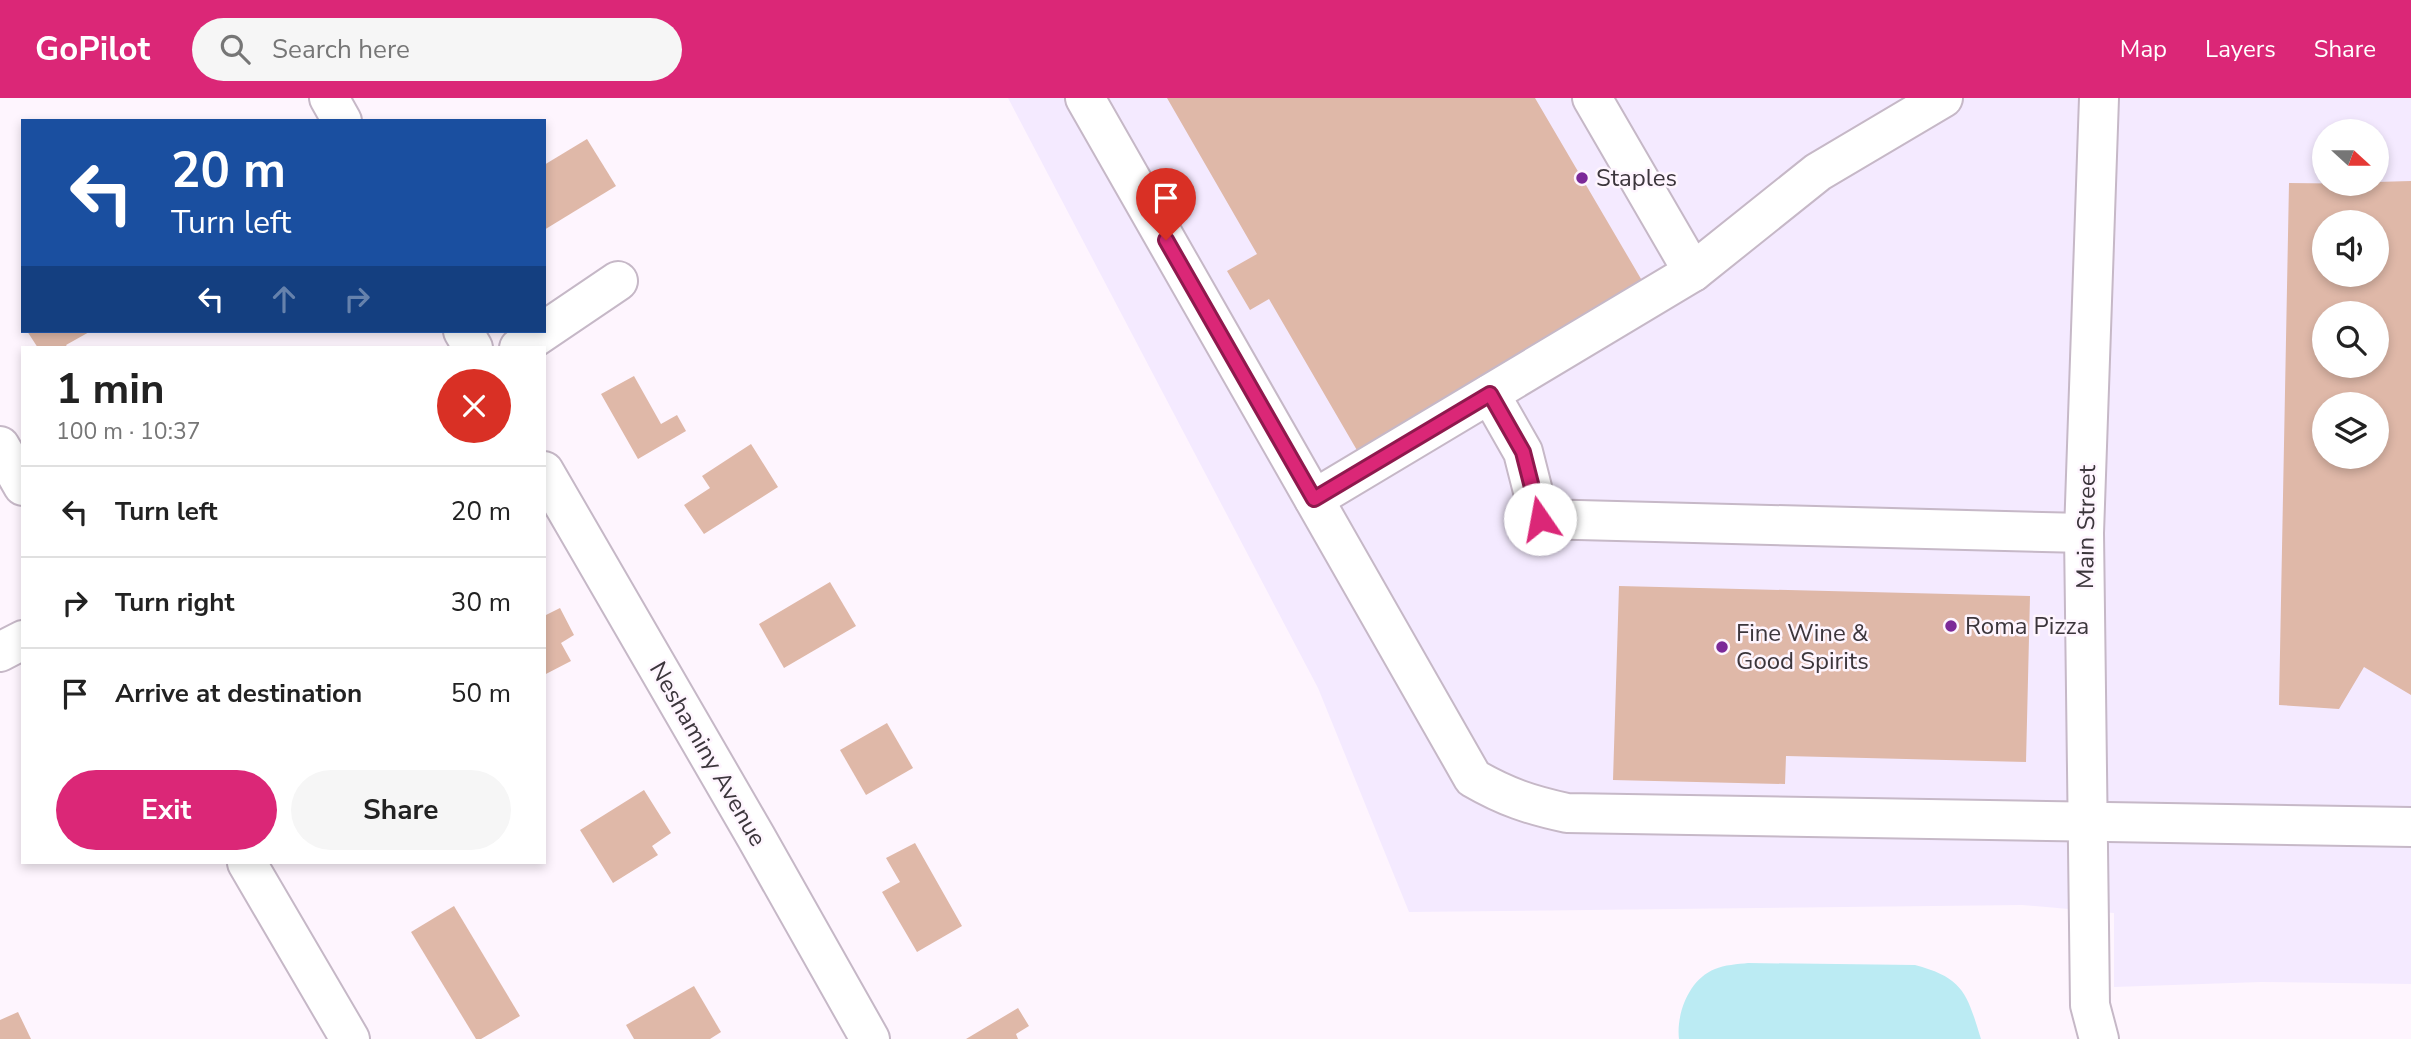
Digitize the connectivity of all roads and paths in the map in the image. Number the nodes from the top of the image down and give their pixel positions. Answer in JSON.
{"nodes":[{"id":1,"x":329,"y":98,"type":"edge"},
{"id":2,"x":1085,"y":98,"type":"edge"},
{"id":3,"x":1592,"y":98,"type":"edge"},
{"id":4,"x":1943,"y":98,"type":"edge"},
{"id":5,"x":2099,"y":98,"type":"edge"},
{"id":6,"x":341,"y":119,"type":"edge"},
{"id":7,"x":1693,"y":272,"type":"junction"},
{"id":8,"x":618,"y":281,"type":"dead end"},
{"id":9,"x":546,"y":330,"type":"edge"},
{"id":10,"x":541,"y":333,"type":"edge"},
{"id":11,"x":522,"y":346,"type":"edge"},
{"id":12,"x":1490,"y":394,"type":"junction"},
{"id":13,"x":0,"y":446,"type":"edge"},
{"id":14,"x":546,"y":474,"type":"edge"},
{"id":15,"x":21,"y":482,"type":"edge"},
{"id":16,"x":1314,"y":499,"type":"junction"},
{"id":17,"x":2084,"y":533,"type":"junction"},
{"id":18,"x":21,"y":641,"type":"edge"},
{"id":19,"x":0,"y":652,"type":"edge"},
{"id":20,"x":2088,"y":821,"type":"junction"},
{"id":21,"x":2411,"y":827,"type":"edge"},
{"id":22,"x":248,"y":864,"type":"edge"},
{"id":23,"x":350,"y":1039,"type":"edge"},
{"id":24,"x":870,"y":1039,"type":"edge"},
{"id":25,"x":2099,"y":1039,"type":"edge"}],
"edges":[{"from":1,"to":6,"type":"street"},
{"from":2,"to":16,"type":"street"},
{"from":3,"to":7,"type":"street"},
{"from":4,"to":7,"type":"street"},
{"from":5,"to":17,"type":"street","name":"Main Street"},
{"from":7,"to":12,"type":"street"},
{"from":8,"to":9,"type":"street"},
{"from":10,"to":11,"type":"street"},
{"from":12,"to":16,"type":"street"},
{"from":12,"to":17,"type":"street"},
{"from":13,"to":15,"type":"street"},
{"from":14,"to":24,"type":"street","name":"Neshaminy Avenue"},
{"from":16,"to":20,"type":"street"},
{"from":17,"to":20,"type":"street","name":"Main Street"},
{"from":18,"to":19,"type":"street"},
{"from":20,"to":21,"type":"street"},
{"from":20,"to":25,"type":"street","name":"Main Street"},
{"from":22,"to":23,"type":"street"}]}
